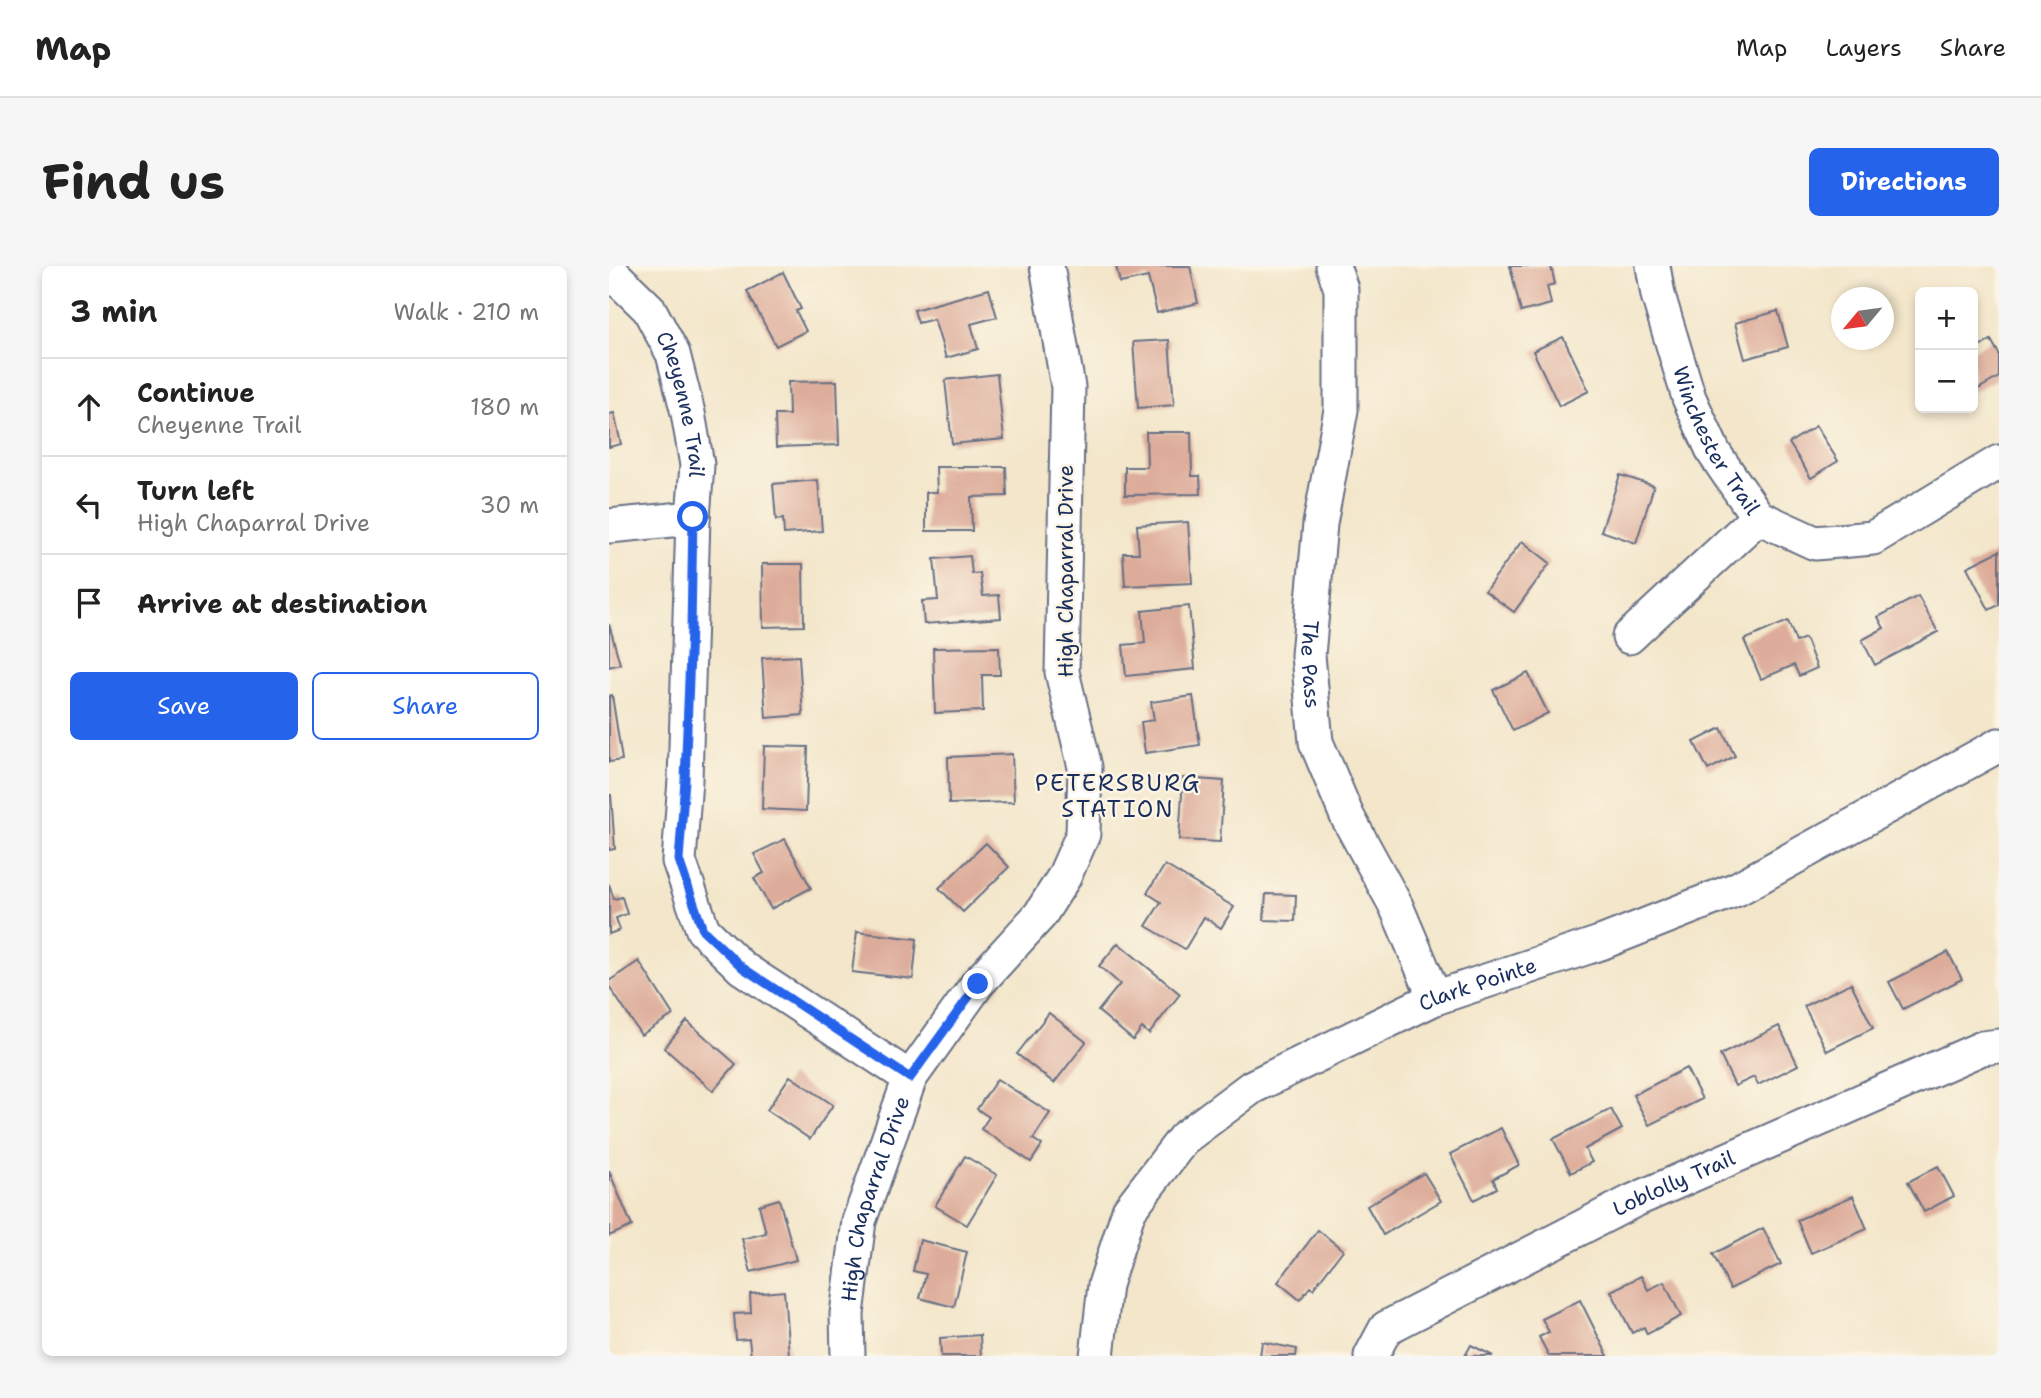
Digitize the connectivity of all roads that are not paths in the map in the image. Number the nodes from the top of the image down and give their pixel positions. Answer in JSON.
{"nodes":[{"id":1,"x":1047,"y":266,"type":"edge"},
{"id":2,"x":1333,"y":266,"type":"edge"},
{"id":3,"x":1653,"y":266,"type":"edge"},
{"id":4,"x":609,"y":270,"type":"edge"},
{"id":5,"x":1999,"y":462,"type":"edge"},
{"id":6,"x":693,"y":517,"type":"junction"},
{"id":7,"x":1758,"y":517,"type":"junction"},
{"id":8,"x":609,"y":526,"type":"edge"},
{"id":9,"x":1629,"y":637,"type":"dead end"},
{"id":10,"x":1999,"y":745,"type":"edge"},
{"id":11,"x":1435,"y":998,"type":"junction"},
{"id":12,"x":1999,"y":1046,"type":"edge"},
{"id":13,"x":910,"y":1078,"type":"junction"},
{"id":14,"x":848,"y":1356,"type":"edge"},
{"id":15,"x":1097,"y":1356,"type":"edge"},
{"id":16,"x":1371,"y":1356,"type":"edge"}],
"edges":[{"from":1,"to":13,"type":"street","name":"High Chaparral Drive"},
{"from":2,"to":11,"type":"street","name":"The Pass"},
{"from":3,"to":7,"type":"street","name":"Winchester Trail"},
{"from":4,"to":6,"type":"street","name":"Cheyenne Trail"},
{"from":5,"to":7,"type":"street","name":"Winchester Trail"},
{"from":6,"to":8,"type":"street"},
{"from":6,"to":13,"type":"street","name":"Cheyenne Trail"},
{"from":7,"to":9,"type":"street"},
{"from":10,"to":11,"type":"street","name":"Clark Pointe"},
{"from":11,"to":15,"type":"street","name":"Clark Pointe"},
{"from":12,"to":16,"type":"street","name":"Loblolly Trail"},
{"from":13,"to":14,"type":"street","name":"High Chaparral Drive"}]}
